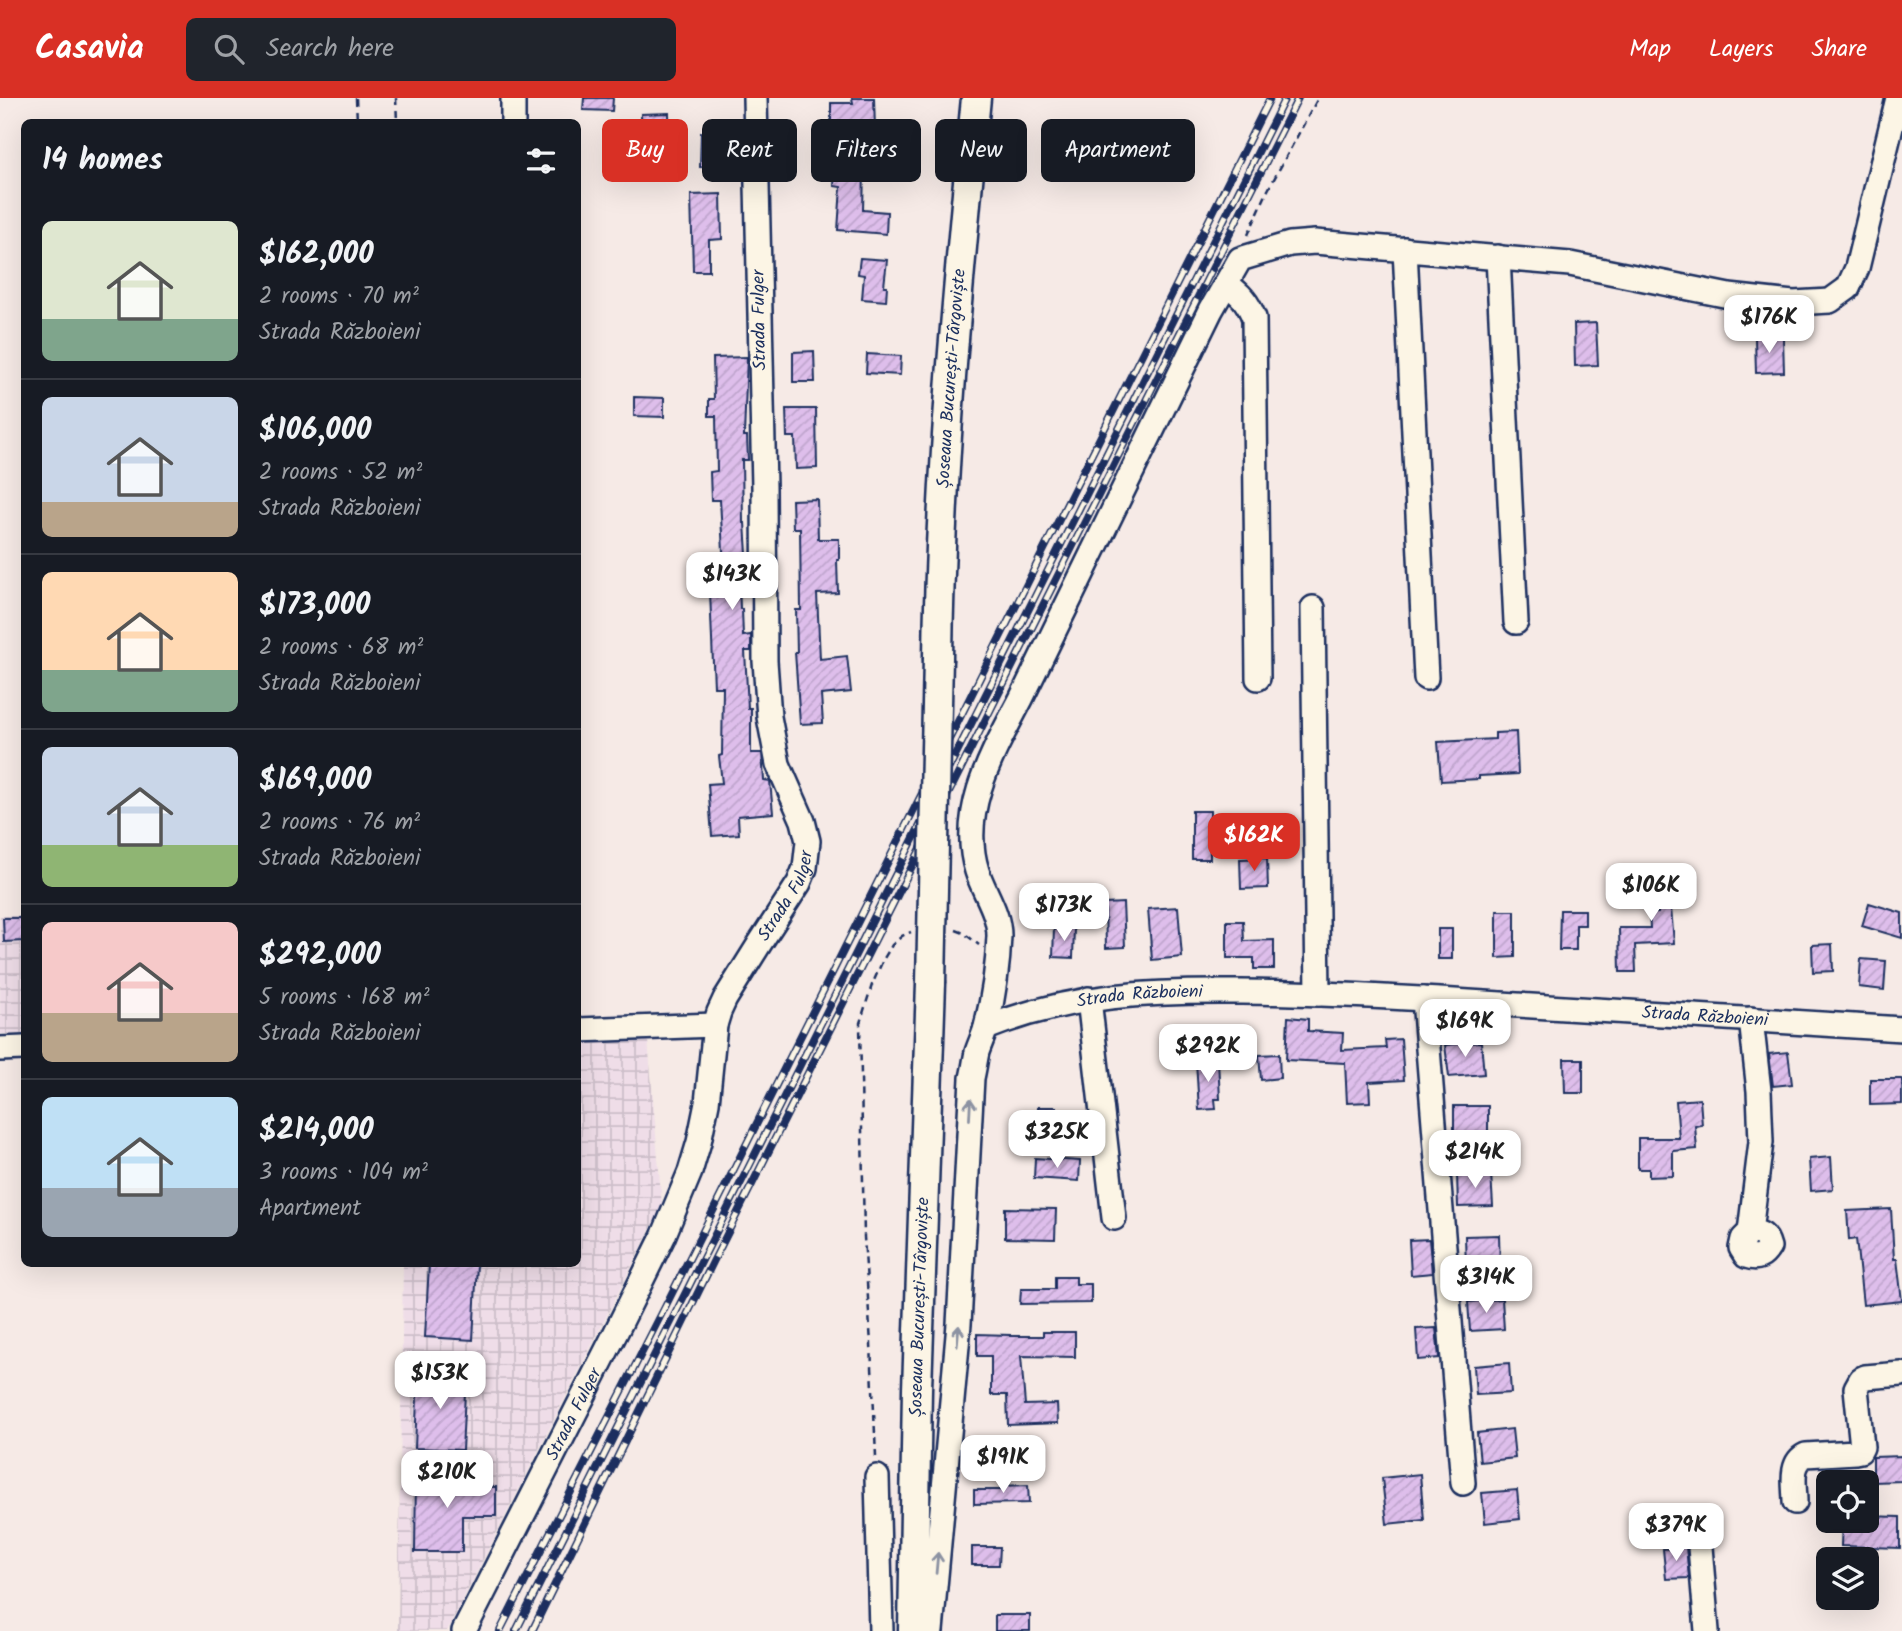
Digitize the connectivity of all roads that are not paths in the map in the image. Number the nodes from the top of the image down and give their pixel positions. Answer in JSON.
{"nodes":[{"id":1,"x":513,"y":98,"type":"edge"},
{"id":2,"x":755,"y":98,"type":"edge"},
{"id":3,"x":976,"y":98,"type":"edge"},
{"id":4,"x":1899,"y":98,"type":"edge"},
{"id":5,"x":513,"y":119,"type":"edge"},
{"id":6,"x":1405,"y":249,"type":"junction"},
{"id":7,"x":1498,"y":257,"type":"junction"},
{"id":8,"x":1226,"y":284,"type":"junction"},
{"id":9,"x":1313,"y":608,"type":"dead end"},
{"id":10,"x":1516,"y":622,"type":"dead end"},
{"id":11,"x":1258,"y":678,"type":"dead end"},
{"id":12,"x":1426,"y":678,"type":"dead end"},
{"id":13,"x":1318,"y":993,"type":"junction"},
{"id":14,"x":1090,"y":999,"type":"junction"},
{"id":15,"x":1424,"y":999,"type":"junction"},
{"id":16,"x":1751,"y":1019,"type":"junction"},
{"id":17,"x":715,"y":1025,"type":"junction"},
{"id":18,"x":986,"y":1028,"type":"junction"},
{"id":19,"x":1902,"y":1029,"type":"edge"},
{"id":20,"x":581,"y":1030,"type":"edge"},
{"id":21,"x":21,"y":1048,"type":"edge"},
{"id":22,"x":0,"y":1049,"type":"edge"},
{"id":23,"x":1114,"y":1218,"type":"dead end"},
{"id":24,"x":1750,"y":1232,"type":"dead end"},
{"id":25,"x":1902,"y":1374,"type":"edge"},
{"id":26,"x":877,"y":1477,"type":"road end"},
{"id":27,"x":1463,"y":1483,"type":"dead end"},
{"id":28,"x":1795,"y":1502,"type":"dead end"},
{"id":29,"x":1700,"y":1547,"type":"dead end"},
{"id":30,"x":464,"y":1631,"type":"edge"},
{"id":31,"x":881,"y":1631,"type":"edge"},
{"id":32,"x":913,"y":1631,"type":"edge"},
{"id":33,"x":932,"y":1631,"type":"edge"},
{"id":34,"x":1707,"y":1631,"type":"edge"}],
"edges":[{"from":1,"to":5,"type":"street"},
{"from":2,"to":17,"type":"street","name":"Strada Fulger"},
{"from":3,"to":32,"type":"main road","name":"Șoseaua București-Târgoviște","bridge":true},
{"from":4,"to":7,"type":"street"},
{"from":6,"to":7,"type":"street"},
{"from":6,"to":8,"type":"street"},
{"from":6,"to":12,"type":"street"},
{"from":7,"to":10,"type":"street"},
{"from":8,"to":11,"type":"street"},
{"from":8,"to":18,"type":"street"},
{"from":9,"to":13,"type":"street"},
{"from":13,"to":14,"type":"street","name":"Strada Războieni"},
{"from":13,"to":15,"type":"street","name":"Strada Războieni"},
{"from":14,"to":18,"type":"street","name":"Strada Războieni"},
{"from":14,"to":23,"type":"street"},
{"from":15,"to":16,"type":"street","name":"Strada Războieni"},
{"from":15,"to":27,"type":"street"},
{"from":16,"to":19,"type":"street","name":"Strada Războieni"},
{"from":16,"to":24,"type":"street"},
{"from":17,"to":20,"type":"street"},
{"from":17,"to":30,"type":"street","name":"Strada Fulger"},
{"from":33,"to":18,"type":"street","one_way":true},
{"from":21,"to":22,"type":"street"},
{"from":25,"to":28,"type":"street"},
{"from":26,"to":31,"type":"street"},
{"from":29,"to":34,"type":"street"}]}
